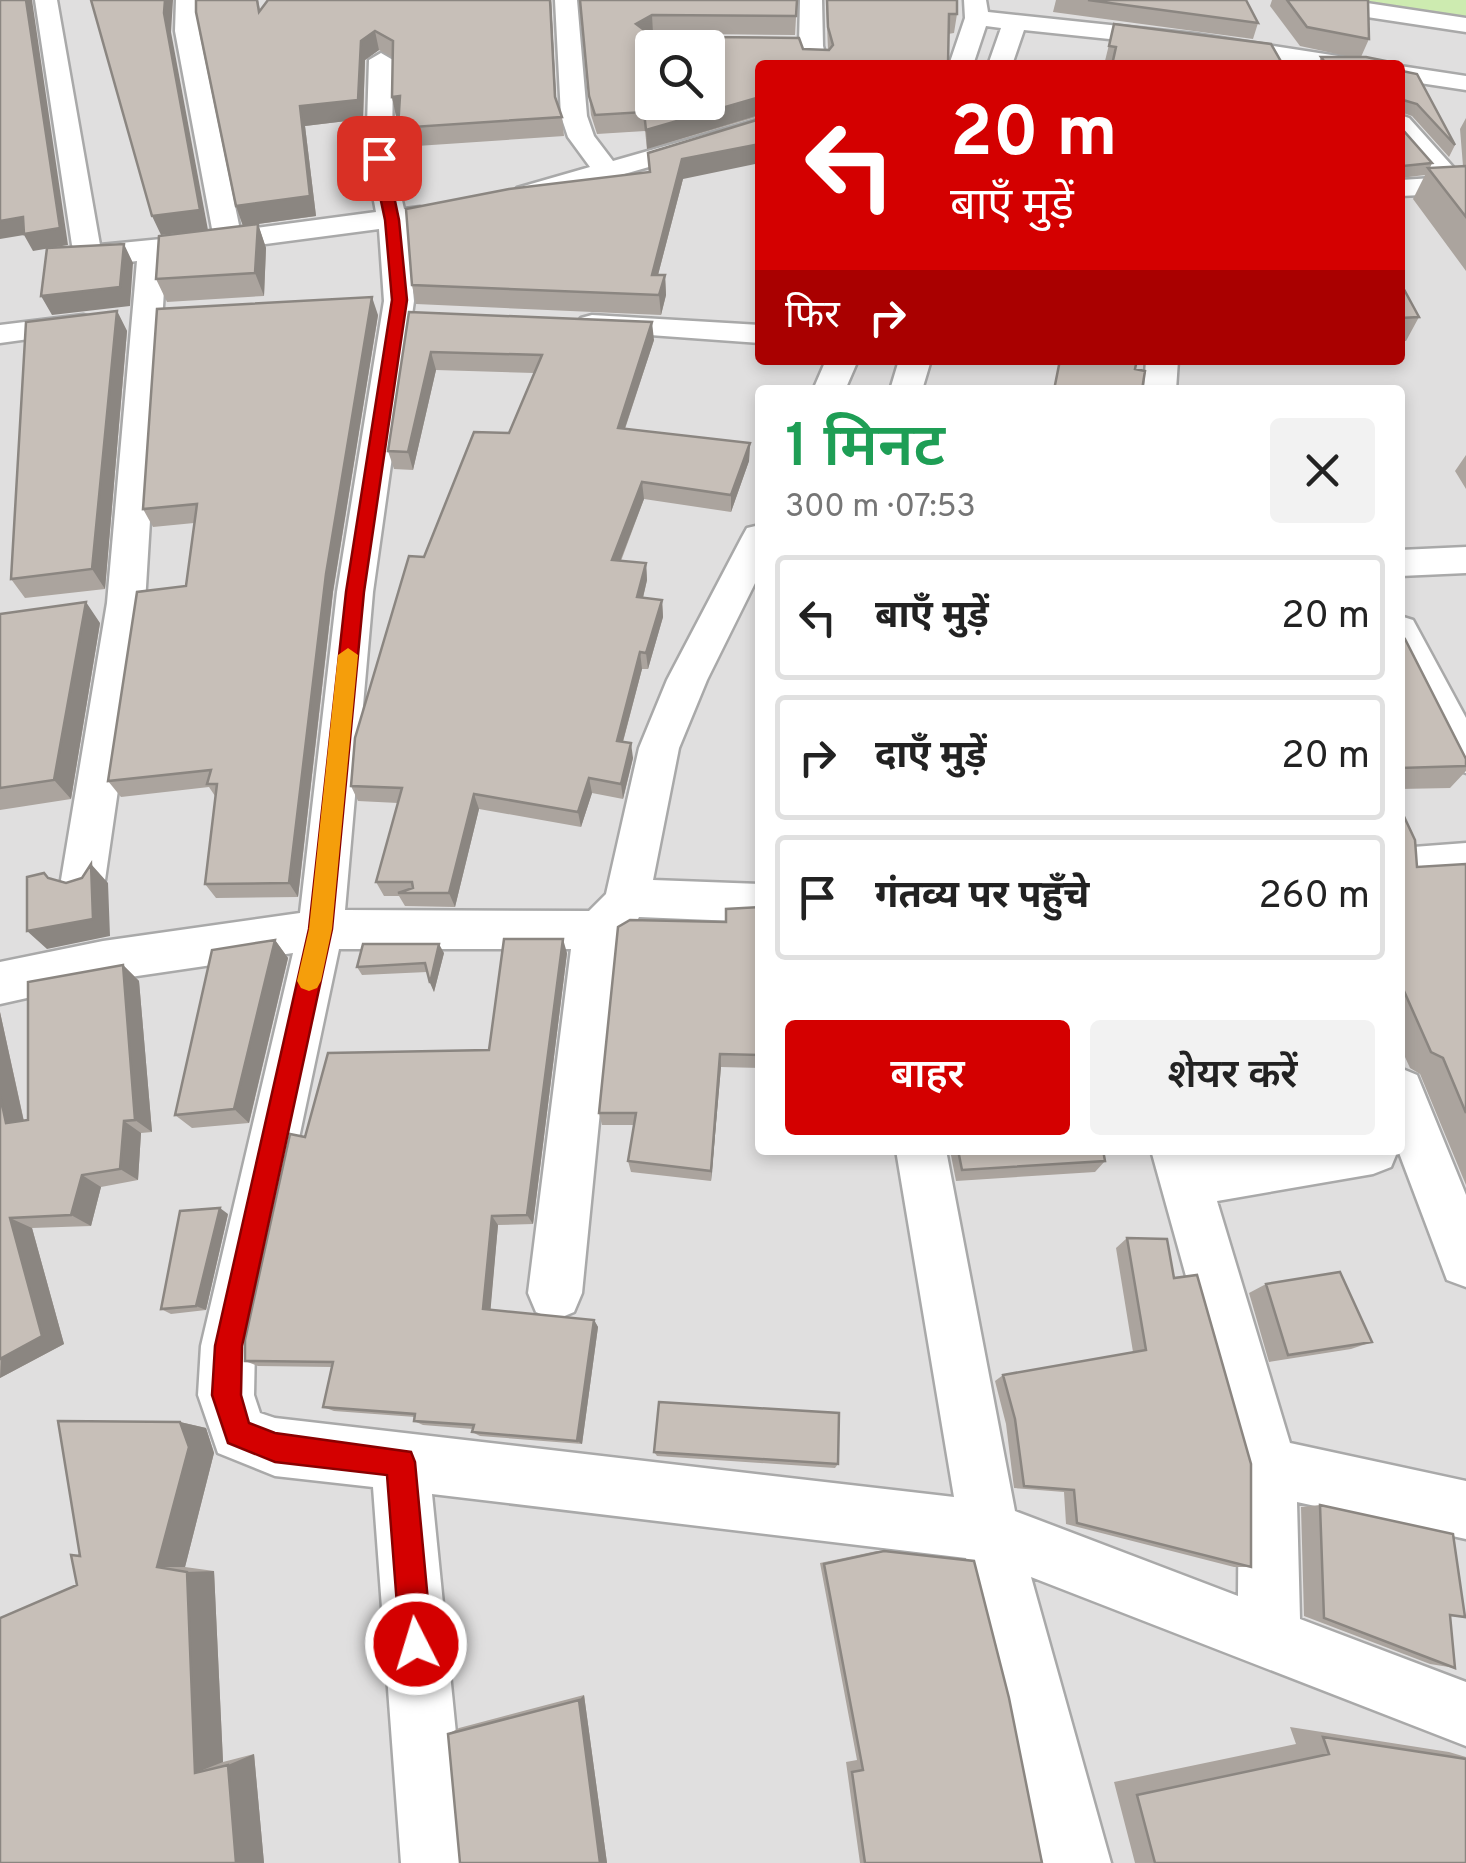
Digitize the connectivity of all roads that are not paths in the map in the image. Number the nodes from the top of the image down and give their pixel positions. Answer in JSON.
{"nodes":[{"id":1,"x":46,"y":0,"type":"edge"},
{"id":2,"x":187,"y":0,"type":"edge"},
{"id":3,"x":566,"y":0,"type":"edge"},
{"id":4,"x":811,"y":0,"type":"edge"},
{"id":5,"x":1302,"y":0,"type":"edge"},
{"id":6,"x":976,"y":9,"type":"edge"},
{"id":7,"x":1014,"y":24,"type":"junction"},
{"id":8,"x":1466,"y":25,"type":"edge"},
{"id":9,"x":807,"y":52,"type":"edge"},
{"id":10,"x":1194,"y":53,"type":"edge"},
{"id":11,"x":380,"y":60,"type":"dead end"},
{"id":12,"x":963,"y":60,"type":"edge"},
{"id":13,"x":1002,"y":60,"type":"edge"},
{"id":14,"x":1286,"y":60,"type":"edge"},
{"id":15,"x":1405,"y":73,"type":"edge"},
{"id":16,"x":1466,"y":82,"type":"edge"},
{"id":17,"x":1405,"y":128,"type":"edge"},
{"id":18,"x":755,"y":129,"type":"edge"},
{"id":19,"x":608,"y":173,"type":"junction"},
{"id":20,"x":1460,"y":185,"type":"edge"},
{"id":21,"x":1405,"y":188,"type":"edge"},
{"id":22,"x":508,"y":198,"type":"edge"},
{"id":23,"x":450,"y":210,"type":"edge"},
{"id":24,"x":392,"y":220,"type":"junction"},
{"id":25,"x":228,"y":240,"type":"junction"},
{"id":26,"x":152,"y":250,"type":"junction"},
{"id":27,"x":361,"y":303,"type":"edge"},
{"id":28,"x":398,"y":309,"type":"junction"},
{"id":29,"x":158,"y":315,"type":"junction"},
{"id":30,"x":432,"y":318,"type":"edge"},
{"id":31,"x":557,"y":322,"type":"edge"},
{"id":32,"x":0,"y":334,"type":"edge"},
{"id":33,"x":755,"y":334,"type":"edge"},
{"id":34,"x":755,"y":558,"type":"edge"},
{"id":35,"x":1466,"y":560,"type":"edge"},
{"id":36,"x":1405,"y":563,"type":"edge"},
{"id":37,"x":746,"y":596,"type":"edge"},
{"id":38,"x":1405,"y":640,"type":"edge"},
{"id":39,"x":1466,"y":757,"type":"edge"},
{"id":40,"x":1466,"y":862,"type":"edge"},
{"id":41,"x":1405,"y":866,"type":"edge"},
{"id":42,"x":83,"y":880,"type":"edge"},
{"id":43,"x":755,"y":904,"type":"edge"},
{"id":44,"x":611,"y":914,"type":"junction"},
{"id":45,"x":320,"y":929,"type":"junction"},
{"id":46,"x":0,"y":983,"type":"edge"},
{"id":47,"x":923,"y":1155,"type":"edge"},
{"id":48,"x":1300,"y":1155,"type":"edge"},
{"id":49,"x":1402,"y":1155,"type":"edge"},
{"id":50,"x":1181,"y":1166,"type":"edge"},
{"id":51,"x":1466,"y":1261,"type":"edge"},
{"id":52,"x":555,"y":1293,"type":"dead end"},
{"id":53,"x":400,"y":1462,"type":"junction"},
{"id":54,"x":1268,"y":1466,"type":"junction"},
{"id":55,"x":1466,"y":1510,"type":"edge"},
{"id":56,"x":990,"y":1531,"type":"junction"},
{"id":57,"x":1269,"y":1639,"type":"junction"},
{"id":58,"x":1464,"y":1721,"type":"edge"},
{"id":59,"x":435,"y":1863,"type":"edge"},
{"id":60,"x":1077,"y":1863,"type":"edge"}],
"edges":[{"from":1,"to":26,"type":"street"},
{"from":2,"to":25,"type":"street"},
{"from":3,"to":19,"type":"street"},
{"from":4,"to":9,"type":"street"},
{"from":5,"to":8,"type":"street"},
{"from":6,"to":7,"type":"street"},
{"from":6,"to":12,"type":"street"},
{"from":7,"to":10,"type":"street"},
{"from":7,"to":13,"type":"street"},
{"from":10,"to":14,"type":"street"},
{"from":11,"to":24,"type":"street"},
{"from":15,"to":16,"type":"street"},
{"from":17,"to":20,"type":"street"},
{"from":18,"to":19,"type":"street"},
{"from":19,"to":22,"type":"street"},
{"from":20,"to":21,"type":"street"},
{"from":23,"to":24,"type":"street"},
{"from":24,"to":25,"type":"street"},
{"from":24,"to":28,"type":"street"},
{"from":25,"to":26,"type":"street"},
{"from":26,"to":29,"type":"street"},
{"from":27,"to":28,"type":"street"},
{"from":28,"to":30,"type":"street"},
{"from":28,"to":45,"type":"street"},
{"from":29,"to":32,"type":"street"},
{"from":29,"to":42,"type":"street"},
{"from":31,"to":33,"type":"street"},
{"from":34,"to":37,"type":"street"},
{"from":35,"to":36,"type":"street"},
{"from":37,"to":44,"type":"street"},
{"from":38,"to":39,"type":"street"},
{"from":40,"to":41,"type":"street"},
{"from":43,"to":44,"type":"street"},
{"from":44,"to":45,"type":"street"},
{"from":44,"to":52,"type":"street"},
{"from":45,"to":46,"type":"street"},
{"from":45,"to":53,"type":"street"},
{"from":47,"to":56,"type":"street"},
{"from":48,"to":50,"type":"street"},
{"from":49,"to":51,"type":"street"},
{"from":50,"to":54,"type":"street"},
{"from":53,"to":56,"type":"street"},
{"from":53,"to":59,"type":"street"},
{"from":54,"to":55,"type":"street"},
{"from":54,"to":57,"type":"street"},
{"from":56,"to":57,"type":"street"},
{"from":56,"to":60,"type":"street"},
{"from":57,"to":58,"type":"street"}]}
